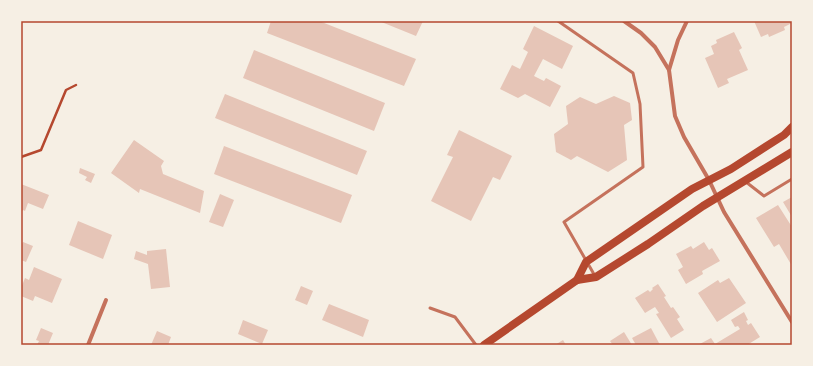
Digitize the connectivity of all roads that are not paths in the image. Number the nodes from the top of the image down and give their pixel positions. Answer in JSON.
{"nodes":[{"id":1,"x":558,"y":21,"type":"edge"},
{"id":2,"x":624,"y":21,"type":"edge"},
{"id":3,"x":687,"y":21,"type":"edge"},
{"id":4,"x":669,"y":70,"type":"junction"},
{"id":5,"x":792,"y":127,"type":"edge"},
{"id":6,"x":792,"y":152,"type":"edge"},
{"id":7,"x":792,"y":179,"type":"edge"},
{"id":8,"x":709,"y":180,"type":"junction"},
{"id":9,"x":745,"y":181,"type":"junction"},
{"id":10,"x":718,"y":197,"type":"junction"},
{"id":11,"x":586,"y":262,"type":"junction"},
{"id":12,"x":596,"y":277,"type":"junction"},
{"id":13,"x":577,"y":280,"type":"junction"},
{"id":14,"x":106,"y":300,"type":"dead end"},
{"id":15,"x":430,"y":308,"type":"dead end"},
{"id":16,"x":792,"y":322,"type":"edge"},
{"id":17,"x":88,"y":345,"type":"edge"},
{"id":18,"x":476,"y":345,"type":"edge"},
{"id":19,"x":484,"y":345,"type":"edge"}],
"edges":[{"from":1,"to":11,"type":"lane"},
{"from":2,"to":4,"type":"street"},
{"from":3,"to":4,"type":"street"},
{"from":4,"to":8,"type":"street"},
{"from":5,"to":8,"type":"main road"},
{"from":6,"to":9,"type":"main road"},
{"from":7,"to":9,"type":"lane"},
{"from":8,"to":10,"type":"street"},
{"from":8,"to":11,"type":"main road"},
{"from":9,"to":10,"type":"main road"},
{"from":10,"to":12,"type":"main road"},
{"from":10,"to":16,"type":"street"},
{"from":11,"to":12,"type":"lane"},
{"from":11,"to":13,"type":"main road"},
{"from":12,"to":13,"type":"main road"},
{"from":13,"to":19,"type":"main road"},
{"from":14,"to":17,"type":"street"},
{"from":15,"to":18,"type":"lane"}]}
